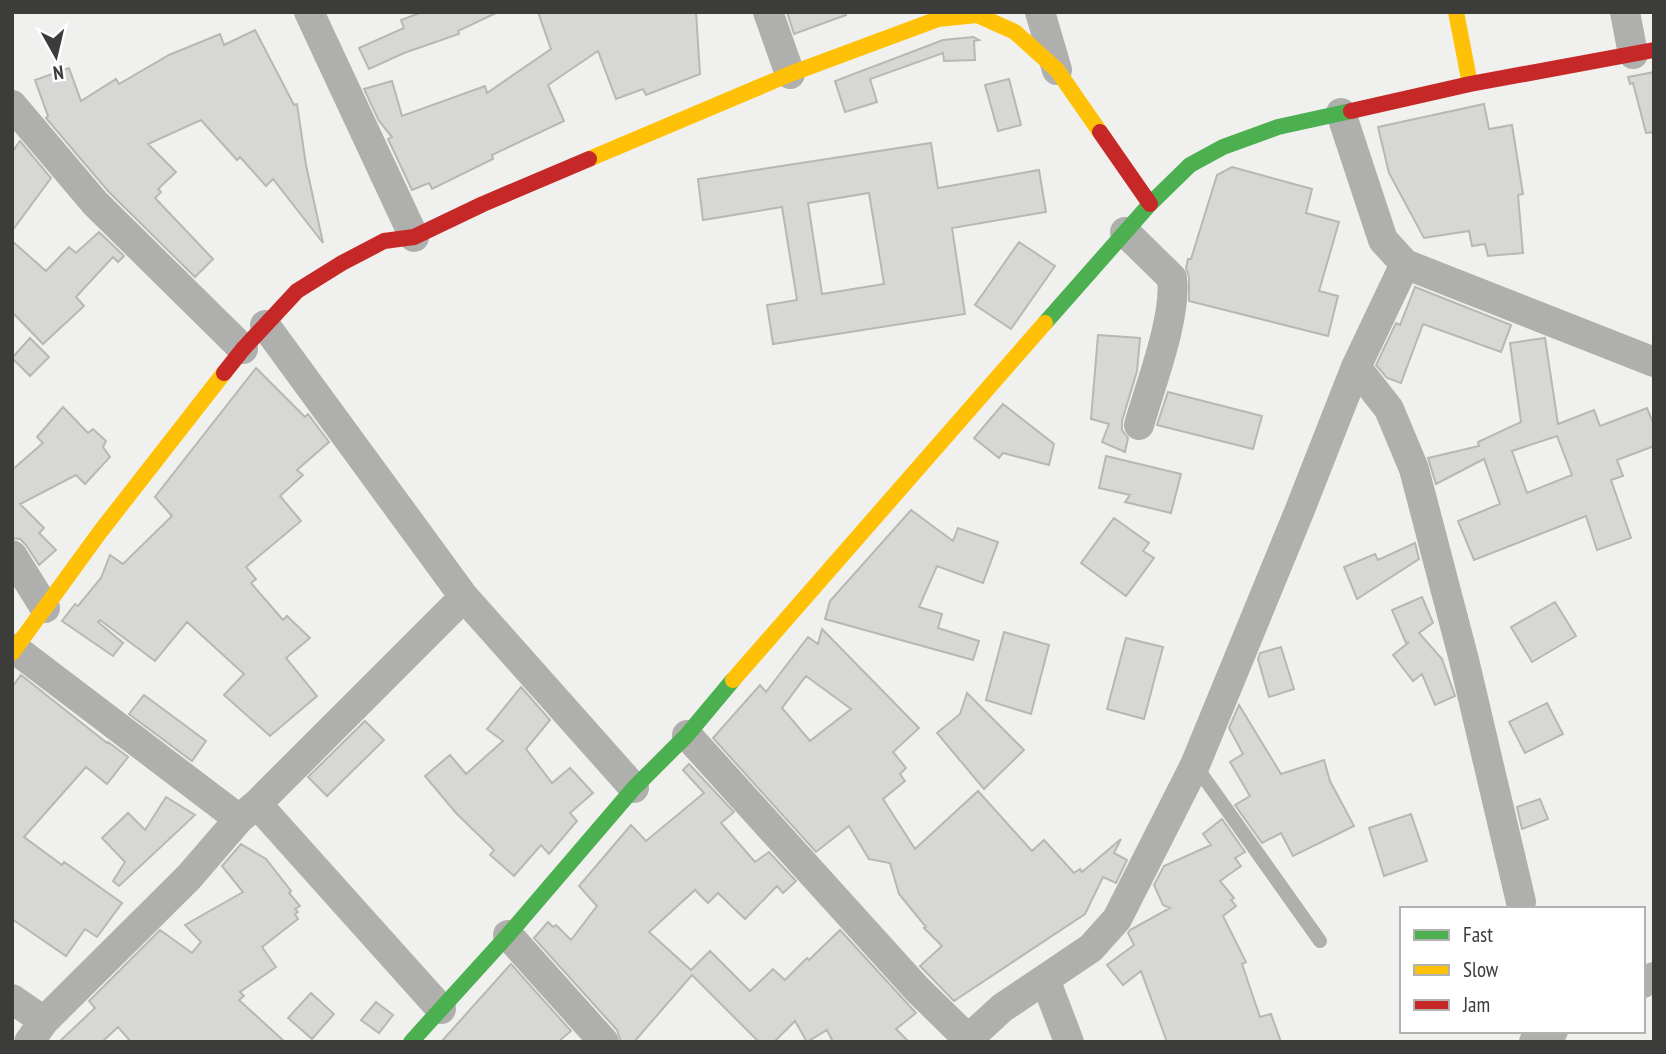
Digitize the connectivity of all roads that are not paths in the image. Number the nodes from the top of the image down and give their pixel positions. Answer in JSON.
{"nodes":[{"id":1,"x":309,"y":12,"type":"edge"},
{"id":2,"x":768,"y":12,"type":"edge"},
{"id":3,"x":1040,"y":12,"type":"edge"},
{"id":4,"x":1456,"y":12,"type":"edge"},
{"id":5,"x":1625,"y":12,"type":"edge"},
{"id":6,"x":1644,"y":52,"type":"edge"},
{"id":7,"x":1057,"y":70,"type":"junction"},
{"id":8,"x":790,"y":74,"type":"junction"},
{"id":9,"x":1470,"y":84,"type":"junction"},
{"id":10,"x":12,"y":104,"type":"edge"},
{"id":11,"x":1341,"y":113,"type":"junction"},
{"id":12,"x":1150,"y":204,"type":"junction"},
{"id":13,"x":1125,"y":232,"type":"junction"},
{"id":14,"x":414,"y":237,"type":"junction"},
{"id":15,"x":1405,"y":264,"type":"junction"},
{"id":16,"x":265,"y":325,"type":"junction"},
{"id":17,"x":1654,"y":336,"type":"edge"},
{"id":18,"x":1610,"y":345,"type":"junction"},
{"id":19,"x":243,"y":349,"type":"junction"},
{"id":20,"x":1654,"y":362,"type":"edge"},
{"id":21,"x":1356,"y":366,"type":"junction"},
{"id":22,"x":1139,"y":425,"type":"dead end"},
{"id":23,"x":12,"y":555,"type":"edge"},
{"id":24,"x":464,"y":597,"type":"junction"},
{"id":25,"x":45,"y":608,"type":"junction"},
{"id":26,"x":14,"y":651,"type":"edge"},
{"id":27,"x":687,"y":735,"type":"junction"},
{"id":28,"x":1195,"y":765,"type":"junction"},
{"id":29,"x":634,"y":788,"type":"junction"},
{"id":30,"x":248,"y":811,"type":"junction"},
{"id":31,"x":1521,"y":902,"type":"dead end"},
{"id":32,"x":508,"y":935,"type":"junction"},
{"id":33,"x":1320,"y":942,"type":"dead end"},
{"id":34,"x":1045,"y":979,"type":"junction"},
{"id":35,"x":12,"y":999,"type":"edge"},
{"id":36,"x":441,"y":1009,"type":"junction"},
{"id":37,"x":36,"y":1031,"type":"edge"},
{"id":38,"x":1550,"y":1033,"type":"edge"},
{"id":39,"x":967,"y":1040,"type":"edge"},
{"id":40,"x":411,"y":1042,"type":"edge"},
{"id":41,"x":604,"y":1042,"type":"edge"},
{"id":42,"x":1069,"y":1042,"type":"edge"},
{"id":43,"x":1534,"y":1042,"type":"edge"}],
"edges":[{"from":1,"to":14,"type":"street"},
{"from":2,"to":8,"type":"street"},
{"from":3,"to":7,"type":"street"},
{"from":4,"to":9,"type":"main road"},
{"from":5,"to":6,"type":"street"},
{"from":6,"to":9,"type":"main road"},
{"from":7,"to":8,"type":"main road"},
{"from":7,"to":12,"type":"main road"},
{"from":8,"to":14,"type":"main road"},
{"from":9,"to":11,"type":"main road"},
{"from":10,"to":19,"type":"street"},
{"from":11,"to":12,"type":"main road"},
{"from":11,"to":15,"type":"street"},
{"from":12,"to":13,"type":"main road"},
{"from":13,"to":22,"type":"street"},
{"from":13,"to":27,"type":"main road"},
{"from":14,"to":16,"type":"main road"},
{"from":15,"to":18,"type":"street"},
{"from":15,"to":21,"type":"street"},
{"from":16,"to":19,"type":"main road"},
{"from":16,"to":24,"type":"street"},
{"from":17,"to":18,"type":"street"},
{"from":18,"to":20,"type":"street"},
{"from":19,"to":25,"type":"main road"},
{"from":21,"to":28,"type":"street"},
{"from":21,"to":31,"type":"street"},
{"from":23,"to":25,"type":"street"},
{"from":24,"to":29,"type":"street"},
{"from":24,"to":30,"type":"street"},
{"from":25,"to":26,"type":"main road"},
{"from":26,"to":30,"type":"street"},
{"from":27,"to":29,"type":"main road"},
{"from":27,"to":39,"type":"street"},
{"from":28,"to":33,"type":"lane"},
{"from":28,"to":34,"type":"street"},
{"from":29,"to":32,"type":"main road"},
{"from":30,"to":36,"type":"street"},
{"from":30,"to":37,"type":"street"},
{"from":32,"to":36,"type":"main road"},
{"from":32,"to":41,"type":"street"},
{"from":34,"to":39,"type":"street"},
{"from":34,"to":42,"type":"street"},
{"from":35,"to":37,"type":"street"},
{"from":36,"to":40,"type":"main road"},
{"from":38,"to":43,"type":"street"}]}
